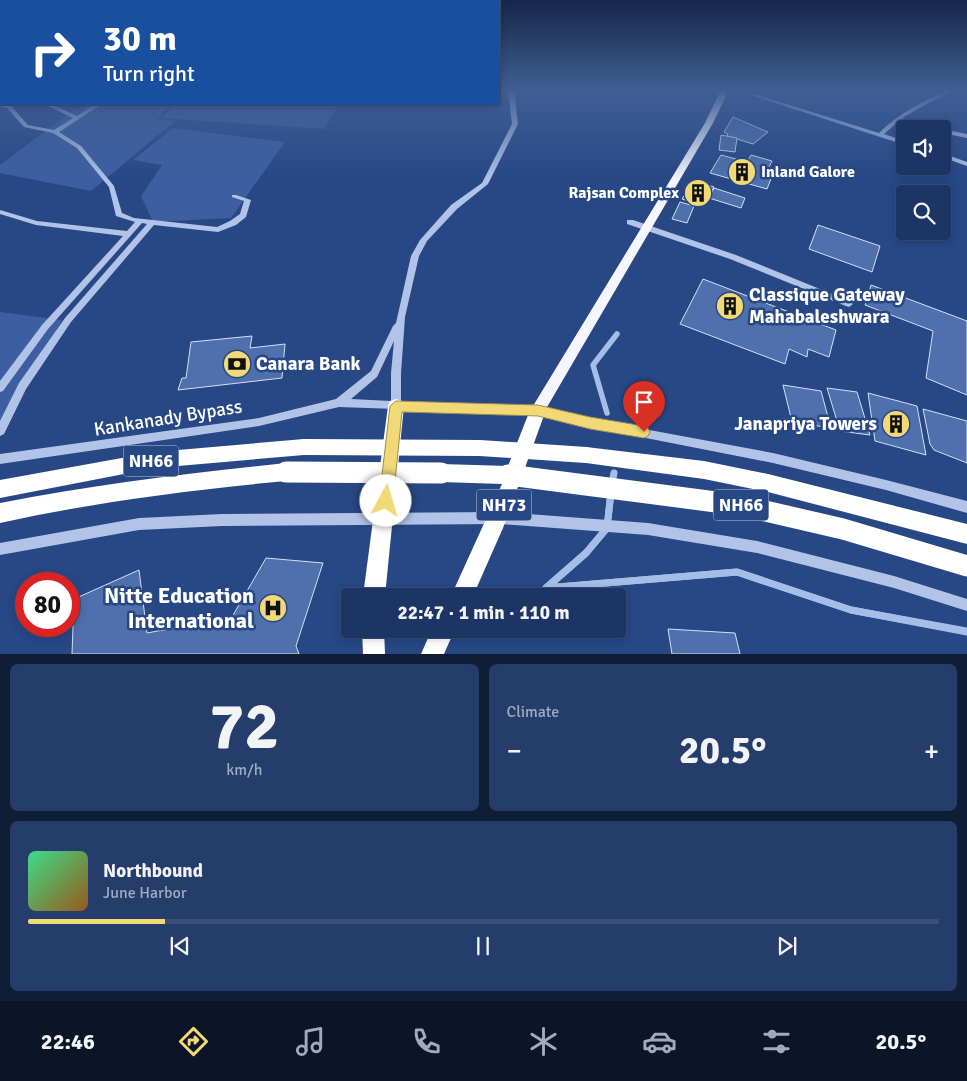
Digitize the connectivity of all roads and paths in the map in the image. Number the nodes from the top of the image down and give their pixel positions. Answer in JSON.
{"nodes":[{"id":1,"x":21,"y":121,"type":"edge"},
{"id":2,"x":73,"y":121,"type":"edge"},
{"id":3,"x":515,"y":121,"type":"edge"},
{"id":4,"x":710,"y":121,"type":"edge"},
{"id":5,"x":834,"y":121,"type":"edge"},
{"id":6,"x":896,"y":121,"type":"edge"},
{"id":7,"x":55,"y":132,"type":"junction"},
{"id":8,"x":951,"y":133,"type":"edge"},
{"id":9,"x":880,"y":135,"type":"junction"},
{"id":10,"x":967,"y":136,"type":"edge"},
{"id":11,"x":896,"y":140,"type":"edge"},
{"id":12,"x":951,"y":158,"type":"edge"},
{"id":13,"x":967,"y":164,"type":"edge"},
{"id":14,"x":234,"y":196,"type":"dead end"},
{"id":15,"x":0,"y":212,"type":"edge"},
{"id":16,"x":140,"y":221,"type":"junction"},
{"id":17,"x":630,"y":222,"type":"dead end"},
{"id":18,"x":152,"y":223,"type":"junction"},
{"id":19,"x":648,"y":228,"type":"junction"},
{"id":20,"x":128,"y":234,"type":"junction"},
{"id":21,"x":849,"y":304,"type":"dead end"},
{"id":22,"x":401,"y":317,"type":"junction"},
{"id":23,"x":0,"y":388,"type":"edge"},
{"id":24,"x":339,"y":403,"type":"junction"},
{"id":25,"x":396,"y":406,"type":"junction"},
{"id":26,"x":538,"y":410,"type":"junction"},
{"id":27,"x":0,"y":431,"type":"edge"},
{"id":28,"x":0,"y":459,"type":"edge"},
{"id":29,"x":0,"y":489,"type":"edge"},
{"id":30,"x":967,"y":507,"type":"edge"},
{"id":31,"x":0,"y":513,"type":"edge"},
{"id":32,"x":500,"y":518,"type":"junction"},
{"id":33,"x":384,"y":520,"type":"junction"},
{"id":34,"x":967,"y":534,"type":"edge"},
{"id":35,"x":0,"y":548,"type":"edge"},
{"id":36,"x":967,"y":566,"type":"edge"},
{"id":37,"x":375,"y":588,"type":"edge"},
{"id":38,"x":466,"y":588,"type":"edge"},
{"id":39,"x":967,"y":605,"type":"edge"},
{"id":40,"x":373,"y":638,"type":"edge"},
{"id":41,"x":440,"y":638,"type":"edge"},
{"id":42,"x":374,"y":654,"type":"edge"},
{"id":43,"x":432,"y":654,"type":"edge"}],
"edges":[{"from":1,"to":7,"type":"street"},
{"from":2,"to":7,"type":"street"},
{"from":3,"to":22,"type":"street"},
{"from":4,"to":19,"type":"main road"},
{"from":5,"to":9,"type":"street"},
{"from":6,"to":9,"type":"street"},
{"from":7,"to":16,"type":"street"},
{"from":8,"to":10,"type":"street"},
{"from":9,"to":11,"type":"street"},
{"from":12,"to":13,"type":"street"},
{"from":14,"to":18,"type":"street"},
{"from":15,"to":20,"type":"street"},
{"from":16,"to":18,"type":"street"},
{"from":16,"to":20,"type":"street"},
{"from":17,"to":19,"type":"street"},
{"from":18,"to":27,"type":"street"},
{"from":19,"to":21,"type":"street"},
{"from":19,"to":26,"type":"main road"},
{"from":20,"to":23,"type":"street"},
{"from":22,"to":24,"type":"street"},
{"from":22,"to":25,"type":"street"},
{"from":24,"to":25,"type":"street"},
{"from":24,"to":28,"type":"street","name":"Kankanady Bypass"},
{"from":25,"to":26,"type":"street"},
{"from":25,"to":33,"type":"highway"},
{"from":26,"to":30,"type":"street"},
{"from":26,"to":32,"type":"highway","number":"NH73"},
{"from":29,"to":34,"type":"highway","number":"NH66","bridge":true},
{"from":31,"to":36,"type":"highway","number":"NH66","bridge":true},
{"from":32,"to":33,"type":"street"},
{"from":32,"to":38,"type":"highway","number":"NH73"},
{"from":32,"to":39,"type":"street"},
{"from":33,"to":35,"type":"street"},
{"from":33,"to":37,"type":"highway"},
{"from":40,"to":42,"type":"highway"},
{"from":41,"to":43,"type":"highway"}]}
